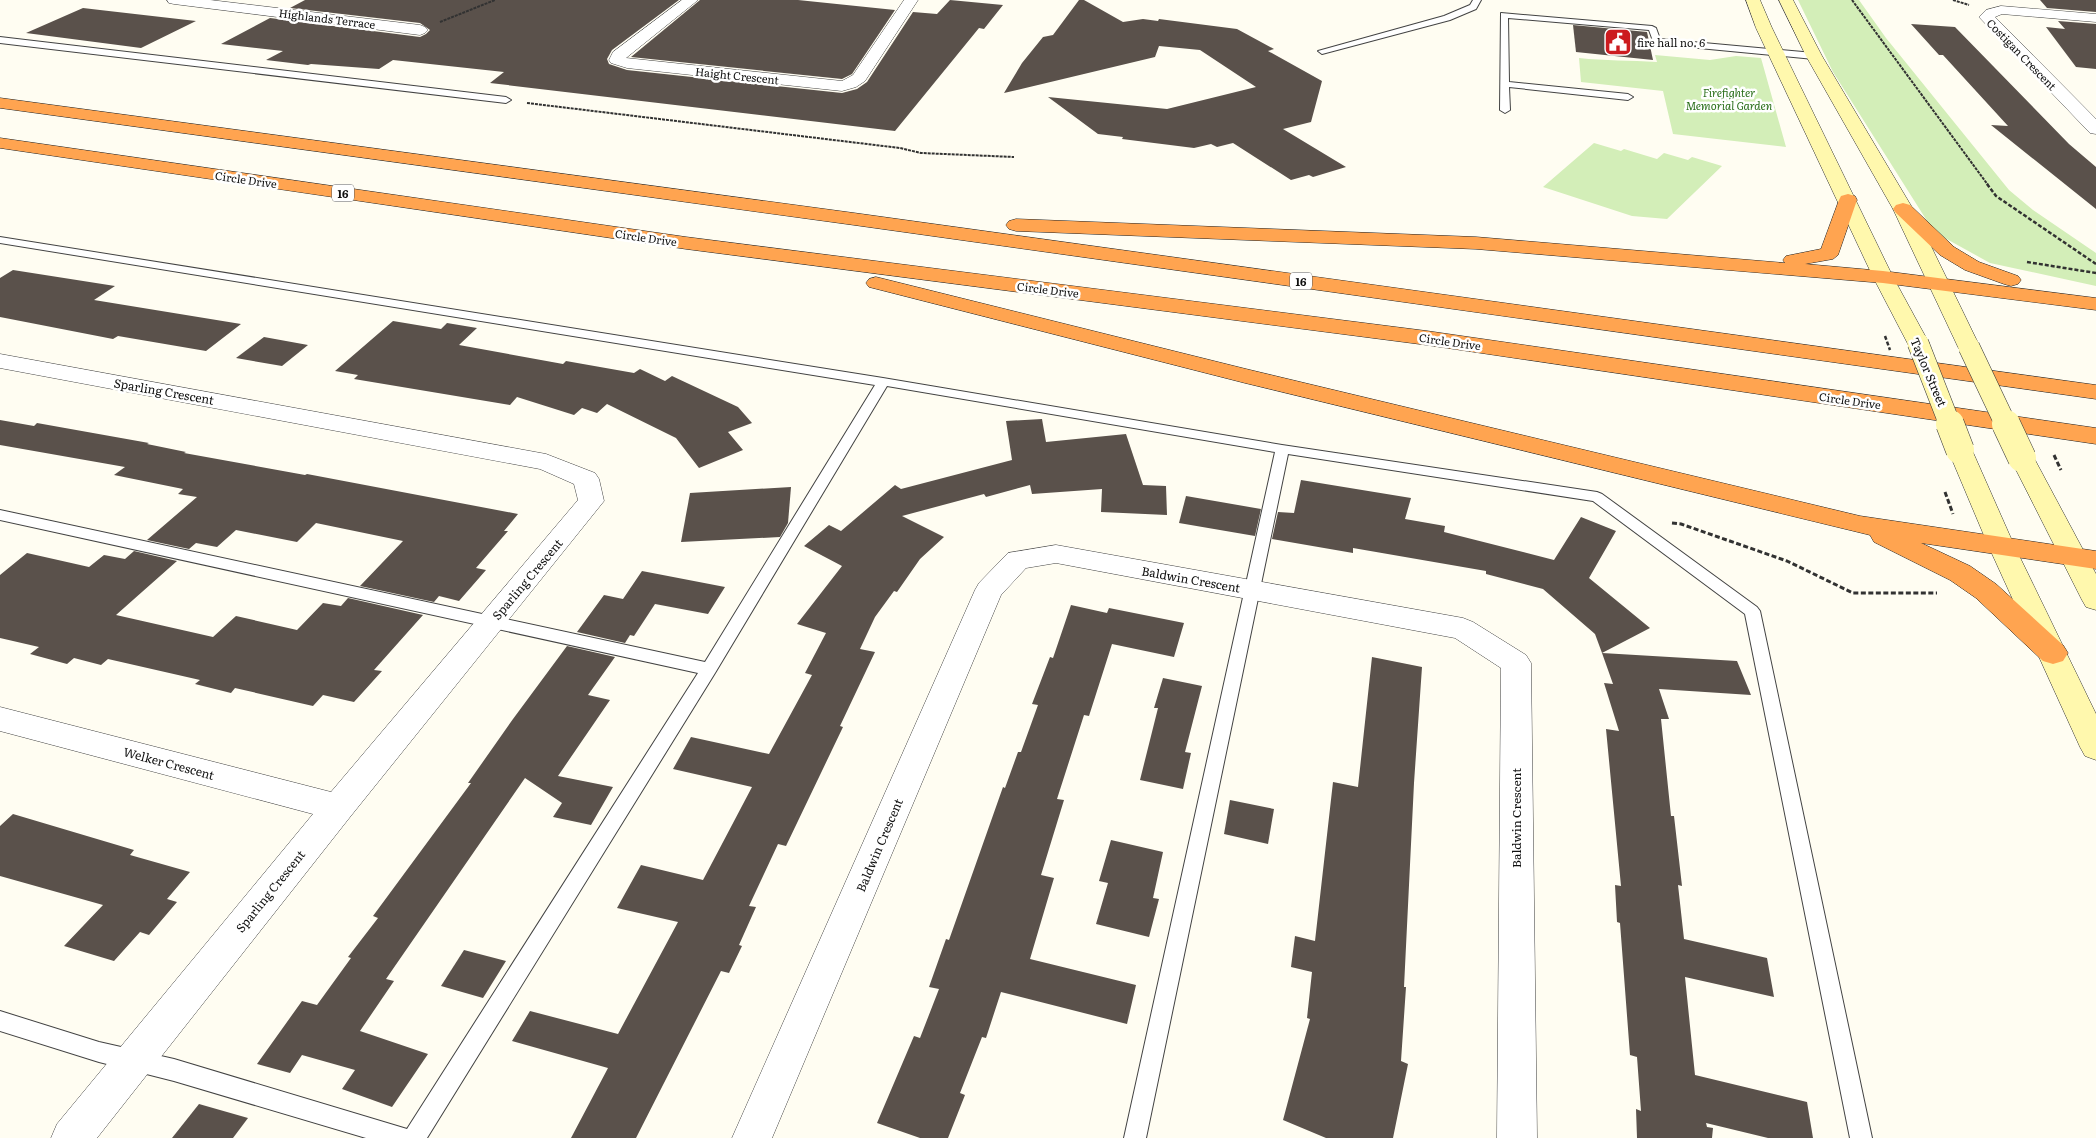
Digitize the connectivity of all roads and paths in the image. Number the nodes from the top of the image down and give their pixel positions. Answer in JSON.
{"nodes":[{"id":1,"x":170,"y":0,"type":"edge"},
{"id":2,"x":174,"y":0,"type":"edge"},
{"id":3,"x":495,"y":0,"type":"edge"},
{"id":4,"x":691,"y":0,"type":"edge"},
{"id":5,"x":911,"y":0,"type":"edge"},
{"id":6,"x":1477,"y":0,"type":"edge"},
{"id":7,"x":1753,"y":0,"type":"edge"},
{"id":8,"x":1786,"y":0,"type":"edge"},
{"id":9,"x":1852,"y":0,"type":"edge"},
{"id":10,"x":1953,"y":0,"type":"edge"},
{"id":11,"x":1957,"y":1,"type":"dead end"},
{"id":12,"x":2096,"y":18,"type":"edge"},
{"id":13,"x":448,"y":19,"type":"dead end"},
{"id":14,"x":420,"y":30,"type":"dead end"},
{"id":15,"x":0,"y":40,"type":"edge"},
{"id":16,"x":1322,"y":51,"type":"dead end"},
{"id":17,"x":1777,"y":53,"type":"junction"},
{"id":18,"x":1814,"y":56,"type":"junction"},
{"id":19,"x":1505,"y":84,"type":"junction"},
{"id":20,"x":1628,"y":97,"type":"dead end"},
{"id":21,"x":506,"y":100,"type":"joint"},
{"id":22,"x":0,"y":103,"type":"edge"},
{"id":23,"x":1505,"y":110,"type":"dead end"},
{"id":24,"x":2096,"y":128,"type":"edge"},
{"id":25,"x":0,"y":143,"type":"edge"},
{"id":26,"x":1014,"y":156,"type":"dead end"},
{"id":27,"x":505,"y":171,"type":"junction"},
{"id":28,"x":1848,"y":200,"type":"junction"},
{"id":29,"x":1902,"y":209,"type":"junction"},
{"id":30,"x":0,"y":240,"type":"edge"},
{"id":31,"x":686,"y":243,"type":"junction"},
{"id":32,"x":1685,"y":261,"type":"junction"},
{"id":33,"x":2096,"y":264,"type":"edge"},
{"id":34,"x":1883,"y":276,"type":"junction"},
{"id":35,"x":1939,"y":283,"type":"junction"},
{"id":36,"x":2096,"y":298,"type":"edge"},
{"id":37,"x":2096,"y":304,"type":"edge"},
{"id":38,"x":0,"y":361,"type":"edge"},
{"id":39,"x":883,"y":382,"type":"junction"},
{"id":40,"x":2096,"y":392,"type":"edge"},
{"id":41,"x":2096,"y":436,"type":"edge"},
{"id":42,"x":1282,"y":449,"type":"junction"},
{"id":43,"x":1944,"y":490,"type":"dead end"},
{"id":44,"x":0,"y":515,"type":"edge"},
{"id":45,"x":1622,"y":515,"type":"junction"},
{"id":46,"x":1948,"y":518,"type":"dead end"},
{"id":47,"x":1860,"y":525,"type":"junction"},
{"id":48,"x":2002,"y":545,"type":"junction"},
{"id":49,"x":2085,"y":558,"type":"edge"},
{"id":50,"x":1252,"y":590,"type":"junction"},
{"id":51,"x":1939,"y":593,"type":"dead end"},
{"id":52,"x":2096,"y":600,"type":"edge"},
{"id":53,"x":492,"y":621,"type":"junction"},
{"id":54,"x":2053,"y":653,"type":"junction"},
{"id":55,"x":709,"y":669,"type":"junction"},
{"id":56,"x":0,"y":719,"type":"edge"},
{"id":57,"x":2096,"y":747,"type":"edge"},
{"id":58,"x":338,"y":807,"type":"junction"},
{"id":59,"x":0,"y":1021,"type":"edge"},
{"id":60,"x":134,"y":1061,"type":"junction"},
{"id":61,"x":71,"y":1138,"type":"edge"},
{"id":62,"x":404,"y":1138,"type":"edge"},
{"id":63,"x":414,"y":1138,"type":"edge"},
{"id":64,"x":752,"y":1138,"type":"edge"},
{"id":65,"x":1134,"y":1138,"type":"edge"},
{"id":66,"x":1517,"y":1138,"type":"edge"},
{"id":67,"x":1861,"y":1138,"type":"edge"}],
"edges":[{"from":1,"to":2,"type":"street","name":"Highlands Terrace"},
{"from":2,"to":14,"type":"street","name":"Highlands Terrace"},
{"from":3,"to":13,"type":"path"},
{"from":4,"to":5,"type":"street","name":"Haight Crescent"},
{"from":6,"to":16,"type":"lane"},
{"from":7,"to":17,"type":"main road","name":"Taylor Street"},
{"from":8,"to":18,"type":"main road"},
{"from":9,"to":33,"type":"path"},
{"from":10,"to":11,"type":"path"},
{"from":12,"to":24,"type":"street","name":"Costigan Crescent"},
{"from":15,"to":21,"type":"lane"},
{"from":17,"to":18,"type":"lane"},
{"from":17,"to":19,"type":"lane"},
{"from":17,"to":28,"type":"main road","name":"Taylor Street"},
{"from":18,"to":29,"type":"main road"},
{"from":19,"to":20,"type":"lane"},
{"from":19,"to":23,"type":"lane"},
{"from":21,"to":26,"type":"path"},
{"from":22,"to":27,"type":"highway","number":"16"},
{"from":25,"to":31,"type":"highway","name":"Circle Drive","number":"16"},
{"from":27,"to":32,"type":"highway"},
{"from":27,"to":40,"type":"highway","number":"16"},
{"from":28,"to":32,"type":"highway"},
{"from":28,"to":34,"type":"main road","name":"Taylor Street"},
{"from":29,"to":35,"type":"main road"},
{"from":29,"to":36,"type":"highway"},
{"from":30,"to":39,"type":"lane"},
{"from":31,"to":41,"type":"highway","name":"Circle Drive","number":"16"},
{"from":31,"to":47,"type":"highway"},
{"from":32,"to":34,"type":"highway"},
{"from":34,"to":35,"type":"highway"},
{"from":34,"to":48,"type":"main road","name":"Taylor Street","bridge":true},
{"from":35,"to":37,"type":"highway"},
{"from":35,"to":49,"type":"main road","bridge":true},
{"from":38,"to":53,"type":"street","name":"Sparling Crescent"},
{"from":39,"to":42,"type":"lane"},
{"from":39,"to":55,"type":"lane"},
{"from":42,"to":45,"type":"lane"},
{"from":42,"to":50,"type":"lane"},
{"from":43,"to":46,"type":"path"},
{"from":44,"to":53,"type":"lane"},
{"from":45,"to":51,"type":"path"},
{"from":45,"to":67,"type":"lane"},
{"from":47,"to":48,"type":"highway"},
{"from":47,"to":54,"type":"highway"},
{"from":48,"to":49,"type":"highway"},
{"from":48,"to":54,"type":"main road","name":"Taylor Street"},
{"from":49,"to":52,"type":"main road"},
{"from":50,"to":64,"type":"street","name":"Baldwin Crescent"},
{"from":50,"to":65,"type":"lane"},
{"from":50,"to":66,"type":"street","name":"Baldwin Crescent"},
{"from":53,"to":55,"type":"lane"},
{"from":53,"to":58,"type":"street","name":"Sparling Crescent"},
{"from":54,"to":57,"type":"main road","name":"Taylor Street"},
{"from":55,"to":63,"type":"lane"},
{"from":56,"to":58,"type":"street","name":"Welker Crescent"},
{"from":58,"to":60,"type":"street","name":"Sparling Crescent"},
{"from":59,"to":60,"type":"lane"},
{"from":60,"to":61,"type":"street","name":"Sparling Crescent"},
{"from":60,"to":62,"type":"lane"}]}
